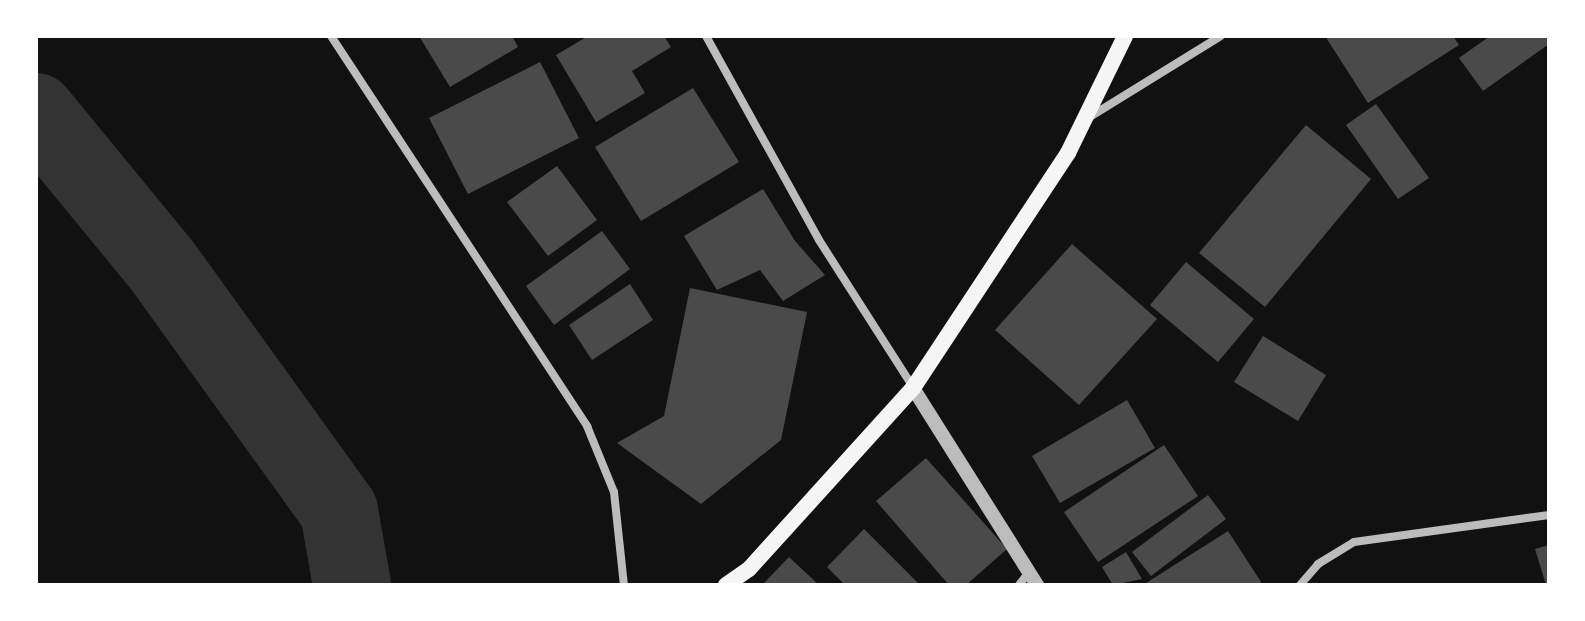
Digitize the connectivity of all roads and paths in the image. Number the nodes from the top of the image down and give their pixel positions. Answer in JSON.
{"nodes":[{"id":1,"x":331,"y":36,"type":"edge"},
{"id":2,"x":706,"y":36,"type":"edge"},
{"id":3,"x":1125,"y":36,"type":"edge"},
{"id":4,"x":1221,"y":36,"type":"edge"},
{"id":5,"x":1084,"y":120,"type":"junction"},
{"id":6,"x":913,"y":388,"type":"junction"},
{"id":7,"x":1549,"y":515,"type":"edge"},
{"id":8,"x":1033,"y":578,"type":"edge"},
{"id":9,"x":624,"y":585,"type":"edge"},
{"id":10,"x":726,"y":585,"type":"edge"},
{"id":11,"x":1019,"y":585,"type":"edge"},
{"id":12,"x":1300,"y":585,"type":"edge"}],
"edges":[{"from":1,"to":9,"type":"street"},
{"from":2,"to":6,"type":"street"},
{"from":3,"to":5,"type":"main road"},
{"from":4,"to":5,"type":"street"},
{"from":5,"to":6,"type":"main road"},
{"from":6,"to":8,"type":"street"},
{"from":6,"to":10,"type":"main road"},
{"from":7,"to":12,"type":"street"},
{"from":8,"to":11,"type":"street"}]}
